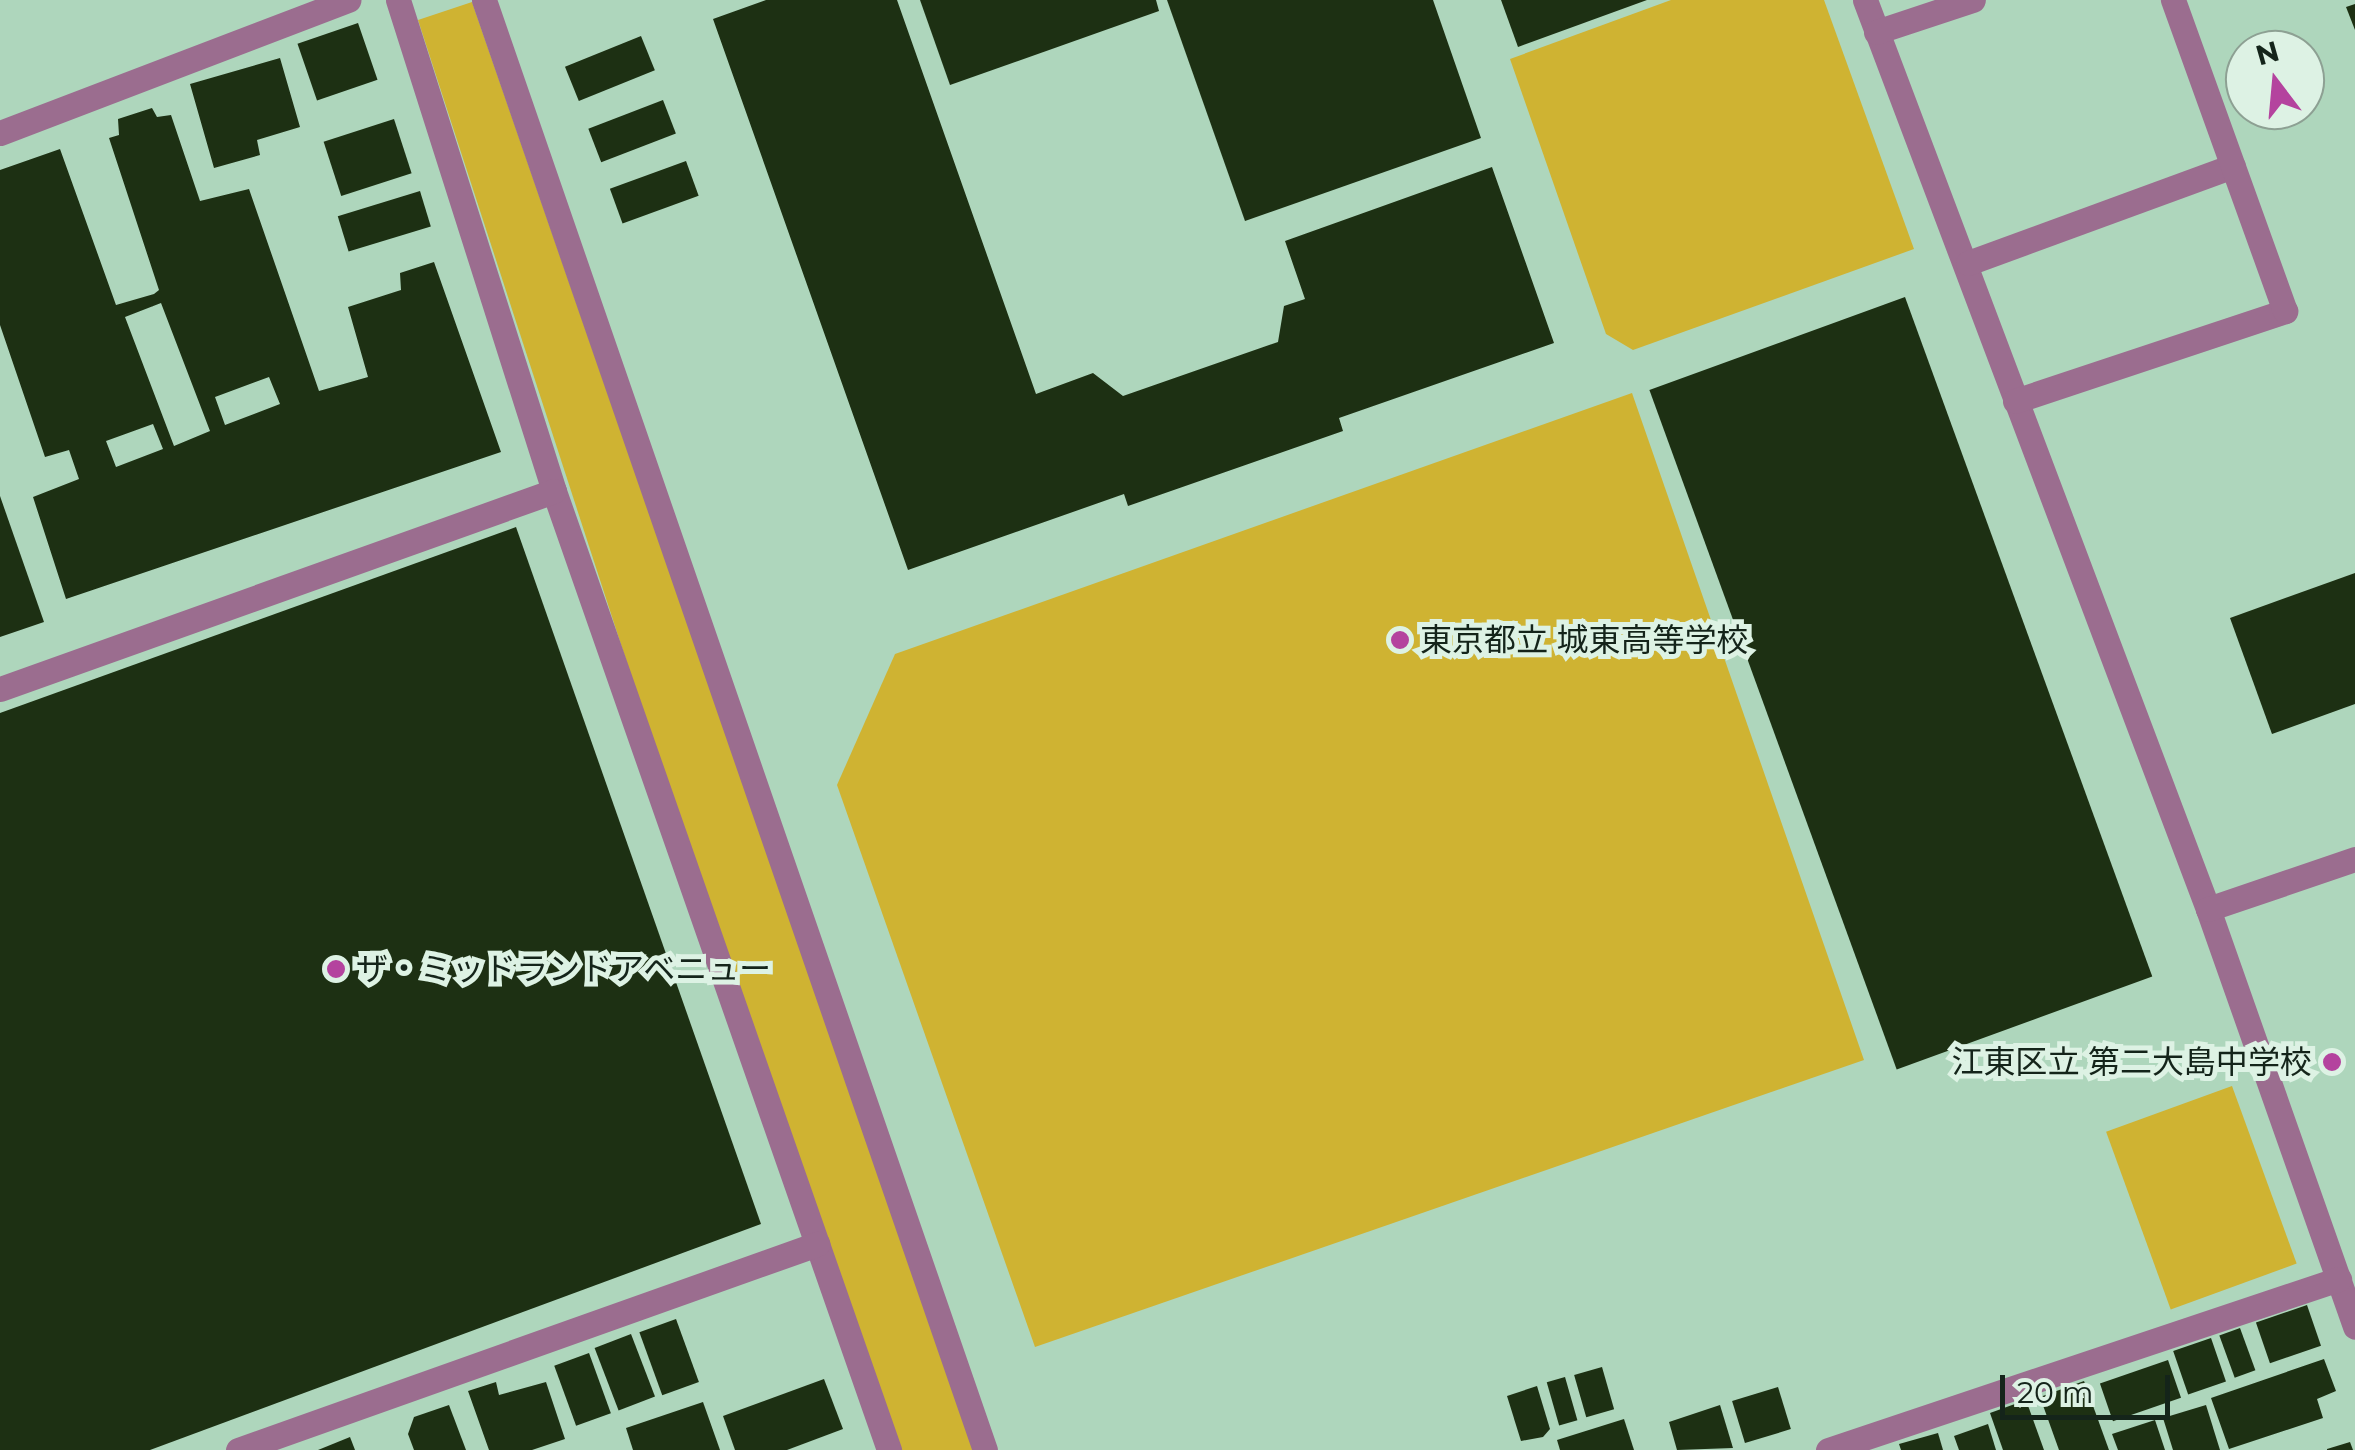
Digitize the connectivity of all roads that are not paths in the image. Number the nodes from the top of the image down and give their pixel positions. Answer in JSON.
{"nodes":[{"id":1,"x":349,"y":0,"type":"edge"},
{"id":2,"x":398,"y":0,"type":"edge"},
{"id":3,"x":484,"y":0,"type":"edge"},
{"id":4,"x":1865,"y":0,"type":"edge"},
{"id":5,"x":1972,"y":0,"type":"edge"},
{"id":6,"x":2174,"y":0,"type":"edge"},
{"id":7,"x":1876,"y":32,"type":"junction"},
{"id":8,"x":0,"y":134,"type":"edge"},
{"id":9,"x":2233,"y":166,"type":"junction"},
{"id":10,"x":1968,"y":263,"type":"junction"},
{"id":11,"x":2015,"y":401,"type":"junction"},
{"id":12,"x":554,"y":492,"type":"junction"},
{"id":13,"x":0,"y":688,"type":"edge"},
{"id":14,"x":2355,"y":858,"type":"edge"},
{"id":15,"x":2208,"y":909,"type":"junction"},
{"id":16,"x":818,"y":1244,"type":"junction"},
{"id":17,"x":2338,"y":1279,"type":"junction"},
{"id":18,"x":2355,"y":1326,"type":"edge"},
{"id":19,"x":238,"y":1450,"type":"edge"},
{"id":20,"x":889,"y":1450,"type":"edge"},
{"id":21,"x":985,"y":1450,"type":"edge"},
{"id":22,"x":1828,"y":1450,"type":"edge"}],
"edges":[{"from":1,"to":8,"type":"street"},
{"from":2,"to":12,"type":"street"},
{"from":3,"to":21,"type":"street"},
{"from":4,"to":7,"type":"street"},
{"from":5,"to":7,"type":"street"},
{"from":6,"to":9,"type":"street"},
{"from":7,"to":10,"type":"street"},
{"from":9,"to":10,"type":"street"},
{"from":9,"to":11,"type":"street"},
{"from":10,"to":11,"type":"street"},
{"from":11,"to":15,"type":"street"},
{"from":12,"to":13,"type":"street"},
{"from":12,"to":16,"type":"street"},
{"from":14,"to":15,"type":"street"},
{"from":15,"to":17,"type":"street"},
{"from":16,"to":19,"type":"street"},
{"from":16,"to":20,"type":"street"},
{"from":17,"to":18,"type":"street"},
{"from":17,"to":22,"type":"street"}]}
